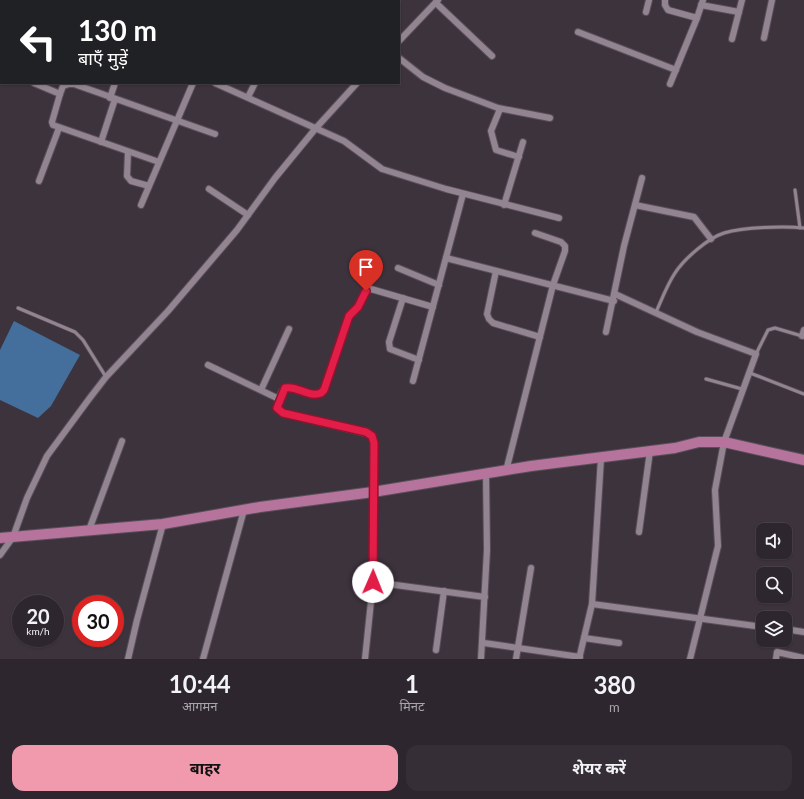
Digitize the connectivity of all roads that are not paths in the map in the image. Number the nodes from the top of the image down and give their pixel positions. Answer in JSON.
{"nodes":[{"id":1,"x":649,"y":0,"type":"edge"},
{"id":2,"x":665,"y":0,"type":"edge"},
{"id":3,"x":742,"y":0,"type":"edge"},
{"id":4,"x":772,"y":0,"type":"edge"},
{"id":5,"x":437,"y":1,"type":"edge"},
{"id":6,"x":702,"y":3,"type":"edge"},
{"id":7,"x":646,"y":12,"type":"dead end"},
{"id":8,"x":739,"y":12,"type":"junction"},
{"id":9,"x":697,"y":18,"type":"junction"},
{"id":10,"x":578,"y":32,"type":"dead end"},
{"id":11,"x":764,"y":38,"type":"dead end"},
{"id":12,"x":400,"y":40,"type":"edge"},
{"id":13,"x":732,"y":40,"type":"dead end"},
{"id":14,"x":492,"y":56,"type":"dead end"},
{"id":15,"x":400,"y":59,"type":"edge"},
{"id":16,"x":676,"y":70,"type":"junction"},
{"id":17,"x":36,"y":84,"type":"edge"},
{"id":18,"x":115,"y":84,"type":"edge"},
{"id":19,"x":193,"y":84,"type":"edge"},
{"id":20,"x":220,"y":84,"type":"edge"},
{"id":21,"x":254,"y":84,"type":"edge"},
{"id":22,"x":356,"y":84,"type":"edge"},
{"id":23,"x":670,"y":84,"type":"dead end"},
{"id":24,"x":60,"y":94,"type":"junction"},
{"id":25,"x":248,"y":97,"type":"junction"},
{"id":26,"x":113,"y":98,"type":"junction"},
{"id":27,"x":500,"y":109,"type":"junction"},
{"id":28,"x":550,"y":118,"type":"dead end"},
{"id":29,"x":177,"y":121,"type":"junction"},
{"id":30,"x":59,"y":128,"type":"junction"},
{"id":31,"x":316,"y":128,"type":"junction"},
{"id":32,"x":215,"y":134,"type":"dead end"},
{"id":33,"x":101,"y":142,"type":"junction"},
{"id":34,"x":523,"y":142,"type":"dead end"},
{"id":35,"x":128,"y":152,"type":"junction"},
{"id":36,"x":519,"y":157,"type":"junction"},
{"id":37,"x":159,"y":162,"type":"junction"},
{"id":38,"x":642,"y":178,"type":"dead end"},
{"id":39,"x":39,"y":181,"type":"dead end"},
{"id":40,"x":149,"y":186,"type":"junction"},
{"id":41,"x":209,"y":188,"type":"dead end"},
{"id":42,"x":794,"y":190,"type":"dead end"},
{"id":43,"x":464,"y":194,"type":"junction"},
{"id":44,"x":141,"y":205,"type":"dead end"},
{"id":45,"x":504,"y":205,"type":"junction"},
{"id":46,"x":635,"y":205,"type":"junction"},
{"id":47,"x":248,"y":216,"type":"junction"},
{"id":48,"x":559,"y":218,"type":"dead end"},
{"id":49,"x":802,"y":228,"type":"edge"},
{"id":50,"x":535,"y":233,"type":"dead end"},
{"id":51,"x":711,"y":239,"type":"junction"},
{"id":52,"x":446,"y":258,"type":"junction"},
{"id":53,"x":398,"y":268,"type":"dead end"},
{"id":54,"x":496,"y":271,"type":"junction"},
{"id":55,"x":439,"y":285,"type":"junction"},
{"id":56,"x":553,"y":286,"type":"junction"},
{"id":57,"x":615,"y":294,"type":"junction"},
{"id":58,"x":403,"y":298,"type":"junction"},
{"id":59,"x":614,"y":301,"type":"junction"},
{"id":60,"x":433,"y":307,"type":"junction"},
{"id":61,"x":18,"y":308,"type":"dead end"},
{"id":62,"x":656,"y":312,"type":"junction"},
{"id":63,"x":289,"y":329,"type":"dead end"},
{"id":64,"x":606,"y":332,"type":"dead end"},
{"id":65,"x":803,"y":334,"type":"edge"},
{"id":66,"x":540,"y":337,"type":"junction"},
{"id":67,"x":756,"y":354,"type":"junction"},
{"id":68,"x":419,"y":360,"type":"junction"},
{"id":69,"x":208,"y":365,"type":"dead end"},
{"id":70,"x":749,"y":373,"type":"junction"},
{"id":71,"x":106,"y":377,"type":"junction"},
{"id":72,"x":706,"y":379,"type":"dead end"},
{"id":73,"x":413,"y":381,"type":"dead end"},
{"id":74,"x":742,"y":389,"type":"junction"},
{"id":75,"x":261,"y":390,"type":"junction"},
{"id":76,"x":804,"y":394,"type":"edge"},
{"id":77,"x":280,"y":399,"type":"junction"},
{"id":78,"x":122,"y":441,"type":"dead end"},
{"id":79,"x":724,"y":442,"type":"junction"},
{"id":80,"x":650,"y":451,"type":"junction"},
{"id":81,"x":601,"y":458,"type":"junction"},
{"id":82,"x":804,"y":460,"type":"edge"},
{"id":83,"x":506,"y":471,"type":"junction"},
{"id":84,"x":486,"y":474,"type":"junction"},
{"id":85,"x":373,"y":492,"type":"junction"},
{"id":86,"x":244,"y":510,"type":"junction"},
{"id":87,"x":163,"y":524,"type":"junction"},
{"id":88,"x":89,"y":530,"type":"junction"},
{"id":89,"x":639,"y":532,"type":"dead end"},
{"id":90,"x":13,"y":536,"type":"junction"},
{"id":91,"x":0,"y":538,"type":"edge"},
{"id":92,"x":0,"y":555,"type":"edge"},
{"id":93,"x":531,"y":568,"type":"dead end"},
{"id":94,"x":373,"y":582,"type":"junction"},
{"id":95,"x":444,"y":591,"type":"junction"},
{"id":96,"x":485,"y":597,"type":"junction"},
{"id":97,"x":592,"y":604,"type":"junction"},
{"id":98,"x":700,"y":618,"type":"junction"},
{"id":99,"x":756,"y":625,"type":"edge"},
{"id":100,"x":792,"y":630,"type":"edge"},
{"id":101,"x":804,"y":632,"type":"edge"},
{"id":102,"x":584,"y":638,"type":"junction"},
{"id":103,"x":484,"y":643,"type":"junction"},
{"id":104,"x":619,"y":643,"type":"dead end"},
{"id":105,"x":518,"y":648,"type":"junction"},
{"id":106,"x":436,"y":650,"type":"dead end"},
{"id":107,"x":579,"y":658,"type":"edge"},
{"id":108,"x":804,"y":658,"type":"edge"},
{"id":109,"x":128,"y":659,"type":"edge"},
{"id":110,"x":203,"y":659,"type":"edge"},
{"id":111,"x":366,"y":659,"type":"edge"},
{"id":112,"x":481,"y":659,"type":"edge"},
{"id":113,"x":516,"y":659,"type":"edge"},
{"id":114,"x":690,"y":659,"type":"edge"},
{"id":115,"x":776,"y":659,"type":"edge"}],
"edges":[{"from":1,"to":7,"type":"street"},
{"from":2,"to":9,"type":"street"},
{"from":3,"to":8,"type":"street"},
{"from":4,"to":11,"type":"street"},
{"from":5,"to":12,"type":"street"},
{"from":5,"to":14,"type":"street"},
{"from":6,"to":8,"type":"street"},
{"from":6,"to":9,"type":"street"},
{"from":8,"to":13,"type":"street"},
{"from":9,"to":16,"type":"street"},
{"from":10,"to":16,"type":"street"},
{"from":15,"to":27,"type":"street"},
{"from":16,"to":23,"type":"street"},
{"from":17,"to":24,"type":"street"},
{"from":18,"to":26,"type":"street"},
{"from":19,"to":29,"type":"street"},
{"from":20,"to":25,"type":"street"},
{"from":21,"to":25,"type":"street"},
{"from":22,"to":31,"type":"street"},
{"from":24,"to":26,"type":"street"},
{"from":24,"to":30,"type":"street"},
{"from":25,"to":31,"type":"street"},
{"from":26,"to":29,"type":"street"},
{"from":26,"to":33,"type":"street"},
{"from":27,"to":28,"type":"street"},
{"from":27,"to":36,"type":"street"},
{"from":29,"to":32,"type":"street"},
{"from":29,"to":37,"type":"street"},
{"from":30,"to":33,"type":"street"},
{"from":30,"to":39,"type":"street"},
{"from":31,"to":43,"type":"street"},
{"from":31,"to":47,"type":"street"},
{"from":33,"to":35,"type":"street"},
{"from":34,"to":36,"type":"street"},
{"from":35,"to":37,"type":"street"},
{"from":35,"to":40,"type":"street"},
{"from":36,"to":45,"type":"street"},
{"from":37,"to":40,"type":"street"},
{"from":38,"to":46,"type":"street"},
{"from":40,"to":44,"type":"street"},
{"from":41,"to":47,"type":"street"},
{"from":42,"to":49,"type":"lane"},
{"from":43,"to":45,"type":"street"},
{"from":43,"to":52,"type":"street"},
{"from":45,"to":48,"type":"street"},
{"from":46,"to":51,"type":"street"},
{"from":46,"to":57,"type":"street"},
{"from":47,"to":71,"type":"street"},
{"from":49,"to":51,"type":"lane"},
{"from":50,"to":56,"type":"street"},
{"from":51,"to":62,"type":"lane"},
{"from":52,"to":54,"type":"street"},
{"from":52,"to":55,"type":"street"},
{"from":53,"to":55,"type":"street"},
{"from":54,"to":56,"type":"street"},
{"from":54,"to":66,"type":"street"},
{"from":55,"to":60,"type":"street"},
{"from":56,"to":59,"type":"street"},
{"from":56,"to":66,"type":"street"},
{"from":57,"to":59,"type":"street"},
{"from":57,"to":62,"type":"street"},
{"from":58,"to":60,"type":"street"},
{"from":58,"to":68,"type":"street"},
{"from":58,"to":77,"type":"street"},
{"from":59,"to":64,"type":"street"},
{"from":60,"to":68,"type":"street"},
{"from":61,"to":71,"type":"lane"},
{"from":62,"to":67,"type":"street"},
{"from":63,"to":75,"type":"street"},
{"from":65,"to":67,"type":"lane"},
{"from":66,"to":83,"type":"street"},
{"from":67,"to":70,"type":"street"},
{"from":68,"to":73,"type":"street"},
{"from":69,"to":75,"type":"street"},
{"from":70,"to":74,"type":"street"},
{"from":70,"to":76,"type":"lane"},
{"from":71,"to":90,"type":"street"},
{"from":72,"to":74,"type":"lane"},
{"from":74,"to":79,"type":"street"},
{"from":75,"to":77,"type":"street"},
{"from":77,"to":85,"type":"street"},
{"from":78,"to":88,"type":"street"},
{"from":79,"to":80,"type":"main road"},
{"from":79,"to":82,"type":"main road"},
{"from":79,"to":98,"type":"street"},
{"from":80,"to":81,"type":"main road"},
{"from":80,"to":89,"type":"street"},
{"from":81,"to":83,"type":"main road"},
{"from":81,"to":97,"type":"street"},
{"from":83,"to":84,"type":"main road"},
{"from":84,"to":85,"type":"main road"},
{"from":84,"to":96,"type":"street"},
{"from":85,"to":86,"type":"main road"},
{"from":85,"to":94,"type":"street"},
{"from":86,"to":87,"type":"main road"},
{"from":86,"to":110,"type":"street"},
{"from":87,"to":88,"type":"main road"},
{"from":87,"to":109,"type":"street"},
{"from":88,"to":90,"type":"main road"},
{"from":90,"to":91,"type":"main road"},
{"from":90,"to":92,"type":"street"},
{"from":93,"to":105,"type":"street"},
{"from":94,"to":95,"type":"street"},
{"from":94,"to":111,"type":"street"},
{"from":95,"to":96,"type":"street"},
{"from":95,"to":106,"type":"street"},
{"from":96,"to":103,"type":"street"},
{"from":97,"to":98,"type":"street"},
{"from":97,"to":102,"type":"street"},
{"from":98,"to":99,"type":"street"},
{"from":98,"to":114,"type":"street"},
{"from":100,"to":101,"type":"street"},
{"from":102,"to":104,"type":"street"},
{"from":102,"to":107,"type":"street"},
{"from":103,"to":105,"type":"street"},
{"from":103,"to":112,"type":"street"},
{"from":105,"to":107,"type":"street"},
{"from":105,"to":113,"type":"street"},
{"from":108,"to":115,"type":"street"}]}
